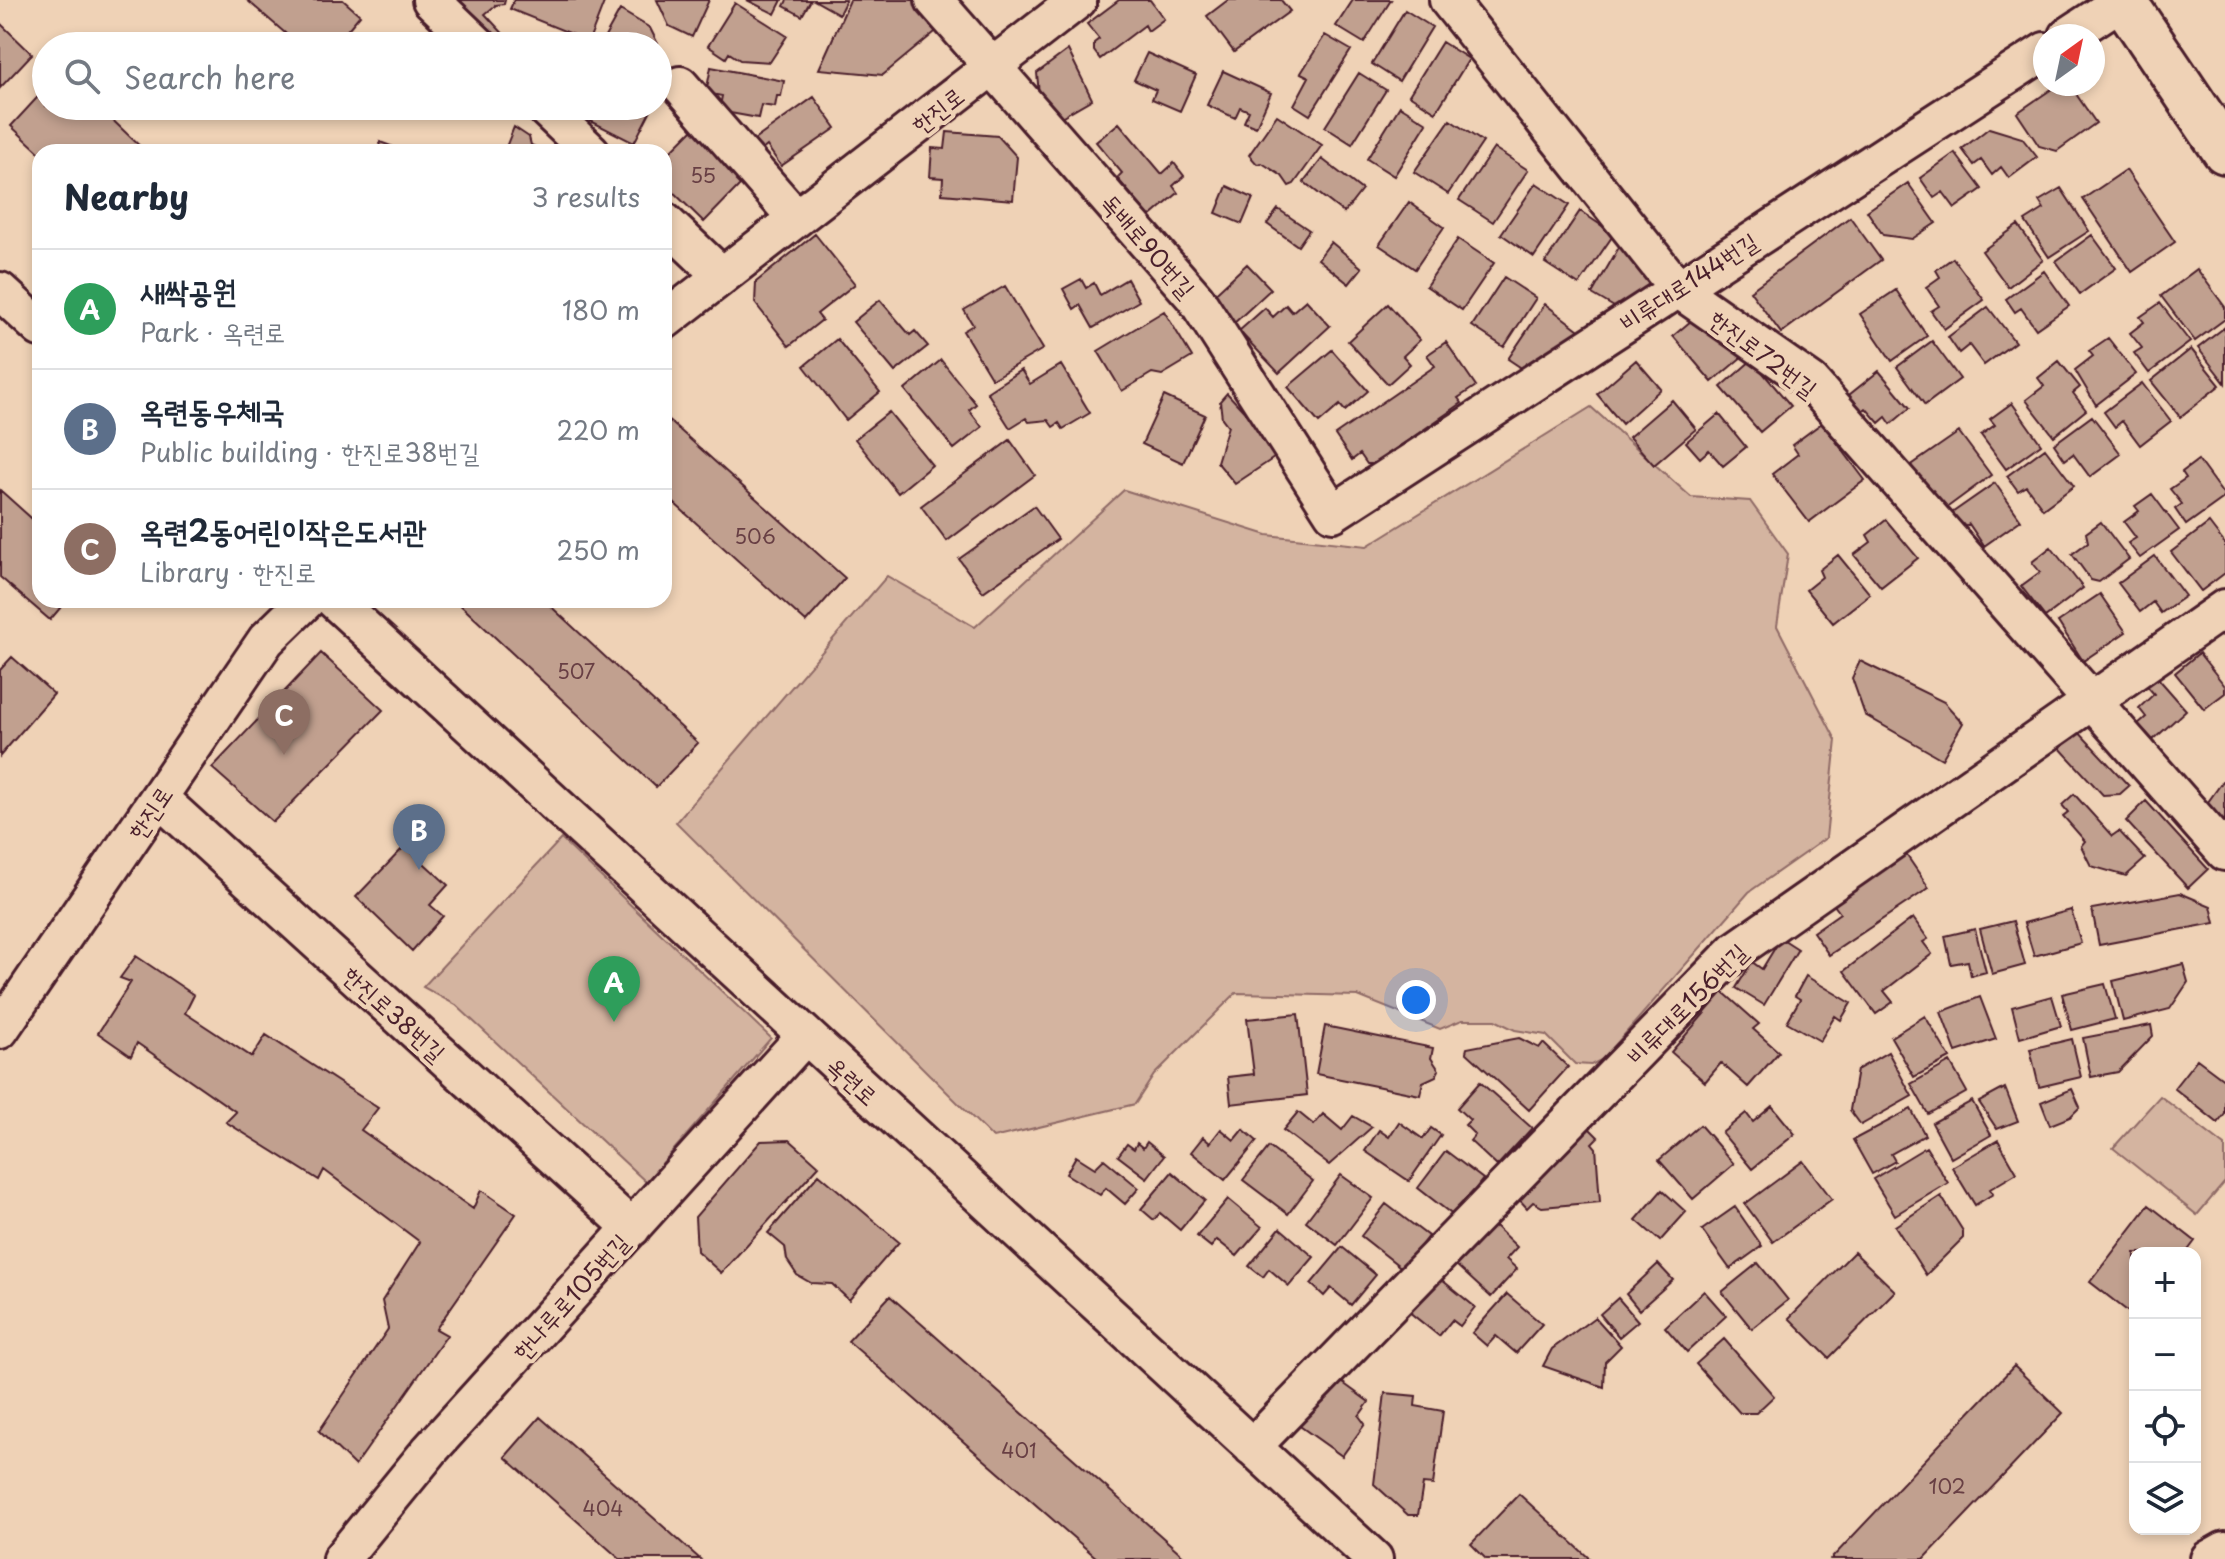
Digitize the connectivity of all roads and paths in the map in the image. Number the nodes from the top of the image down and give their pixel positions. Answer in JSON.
{"nodes":[{"id":1,"x":431,"y":0,"type":"edge"},
{"id":2,"x":934,"y":0,"type":"edge"},
{"id":3,"x":1078,"y":0,"type":"edge"},
{"id":4,"x":1448,"y":0,"type":"edge"},
{"id":5,"x":2123,"y":0,"type":"edge"},
{"id":6,"x":2086,"y":24,"type":"edge"},
{"id":7,"x":464,"y":32,"type":"edge"},
{"id":8,"x":2033,"y":59,"type":"edge"},
{"id":9,"x":994,"y":65,"type":"junction"},
{"id":10,"x":680,"y":85,"type":"dead end"},
{"id":11,"x":558,"y":120,"type":"edge"},
{"id":12,"x":583,"y":144,"type":"edge"},
{"id":13,"x":2225,"y":151,"type":"edge"},
{"id":14,"x":796,"y":218,"type":"junction"},
{"id":15,"x":672,"y":229,"type":"edge"},
{"id":16,"x":722,"y":276,"type":"junction"},
{"id":17,"x":1678,"y":289,"type":"junction"},
{"id":18,"x":0,"y":291,"type":"edge"},
{"id":19,"x":672,"y":315,"type":"edge"},
{"id":20,"x":32,"y":321,"type":"edge"},
{"id":21,"x":1333,"y":513,"type":"joint"},
{"id":22,"x":299,"y":608,"type":"edge"},
{"id":23,"x":343,"y":608,"type":"edge"},
{"id":24,"x":2225,"y":608,"type":"edge"},
{"id":25,"x":2089,"y":700,"type":"junction"},
{"id":26,"x":159,"y":798,"type":"junction"},
{"id":27,"x":2225,"y":852,"type":"edge"},
{"id":28,"x":0,"y":1030,"type":"edge"},
{"id":29,"x":805,"y":1036,"type":"junction"},
{"id":30,"x":632,"y":1228,"type":"junction"},
{"id":31,"x":1252,"y":1447,"type":"junction"},
{"id":32,"x":2225,"y":1550,"type":"edge"},
{"id":33,"x":341,"y":1559,"type":"edge"},
{"id":34,"x":1374,"y":1559,"type":"edge"},
{"id":35,"x":2209,"y":1559,"type":"edge"}],
"edges":[{"from":1,"to":7,"type":"street"},
{"from":2,"to":9,"type":"street","name":"독배로90번길"},
{"from":3,"to":9,"type":"street","name":"한진로"},
{"from":4,"to":17,"type":"street","name":"한진로72번길"},
{"from":5,"to":6,"type":"street"},
{"from":5,"to":13,"type":"main road"},
{"from":8,"to":17,"type":"street","name":"비류대로144번길"},
{"from":9,"to":14,"type":"street","name":"한진로"},
{"from":9,"to":21,"type":"street","name":"독배로90번길"},
{"from":10,"to":14,"type":"street"},
{"from":11,"to":12,"type":"street"},
{"from":14,"to":16,"type":"street","name":"한진로"},
{"from":15,"to":16,"type":"street"},
{"from":16,"to":19,"type":"street","name":"한진로"},
{"from":17,"to":21,"type":"street","name":"비류대로144번길"},
{"from":17,"to":25,"type":"street","name":"한진로72번길"},
{"from":18,"to":20,"type":"street"},
{"from":22,"to":26,"type":"street","name":"한진로"},
{"from":23,"to":29,"type":"street","name":"옥련로"},
{"from":24,"to":25,"type":"street","name":"비류대로156번길"},
{"from":25,"to":27,"type":"street","name":"한진로72번길"},
{"from":25,"to":31,"type":"street","name":"비류대로156번길"},
{"from":26,"to":28,"type":"street","name":"한진로"},
{"from":26,"to":30,"type":"street","name":"한진로38번길"},
{"from":29,"to":30,"type":"street","name":"한나루로105번길"},
{"from":29,"to":31,"type":"street","name":"옥련로"},
{"from":30,"to":33,"type":"street","name":"한나루로105번길"},
{"from":31,"to":34,"type":"street","name":"옥련로"},
{"from":32,"to":35,"type":"street"}]}
